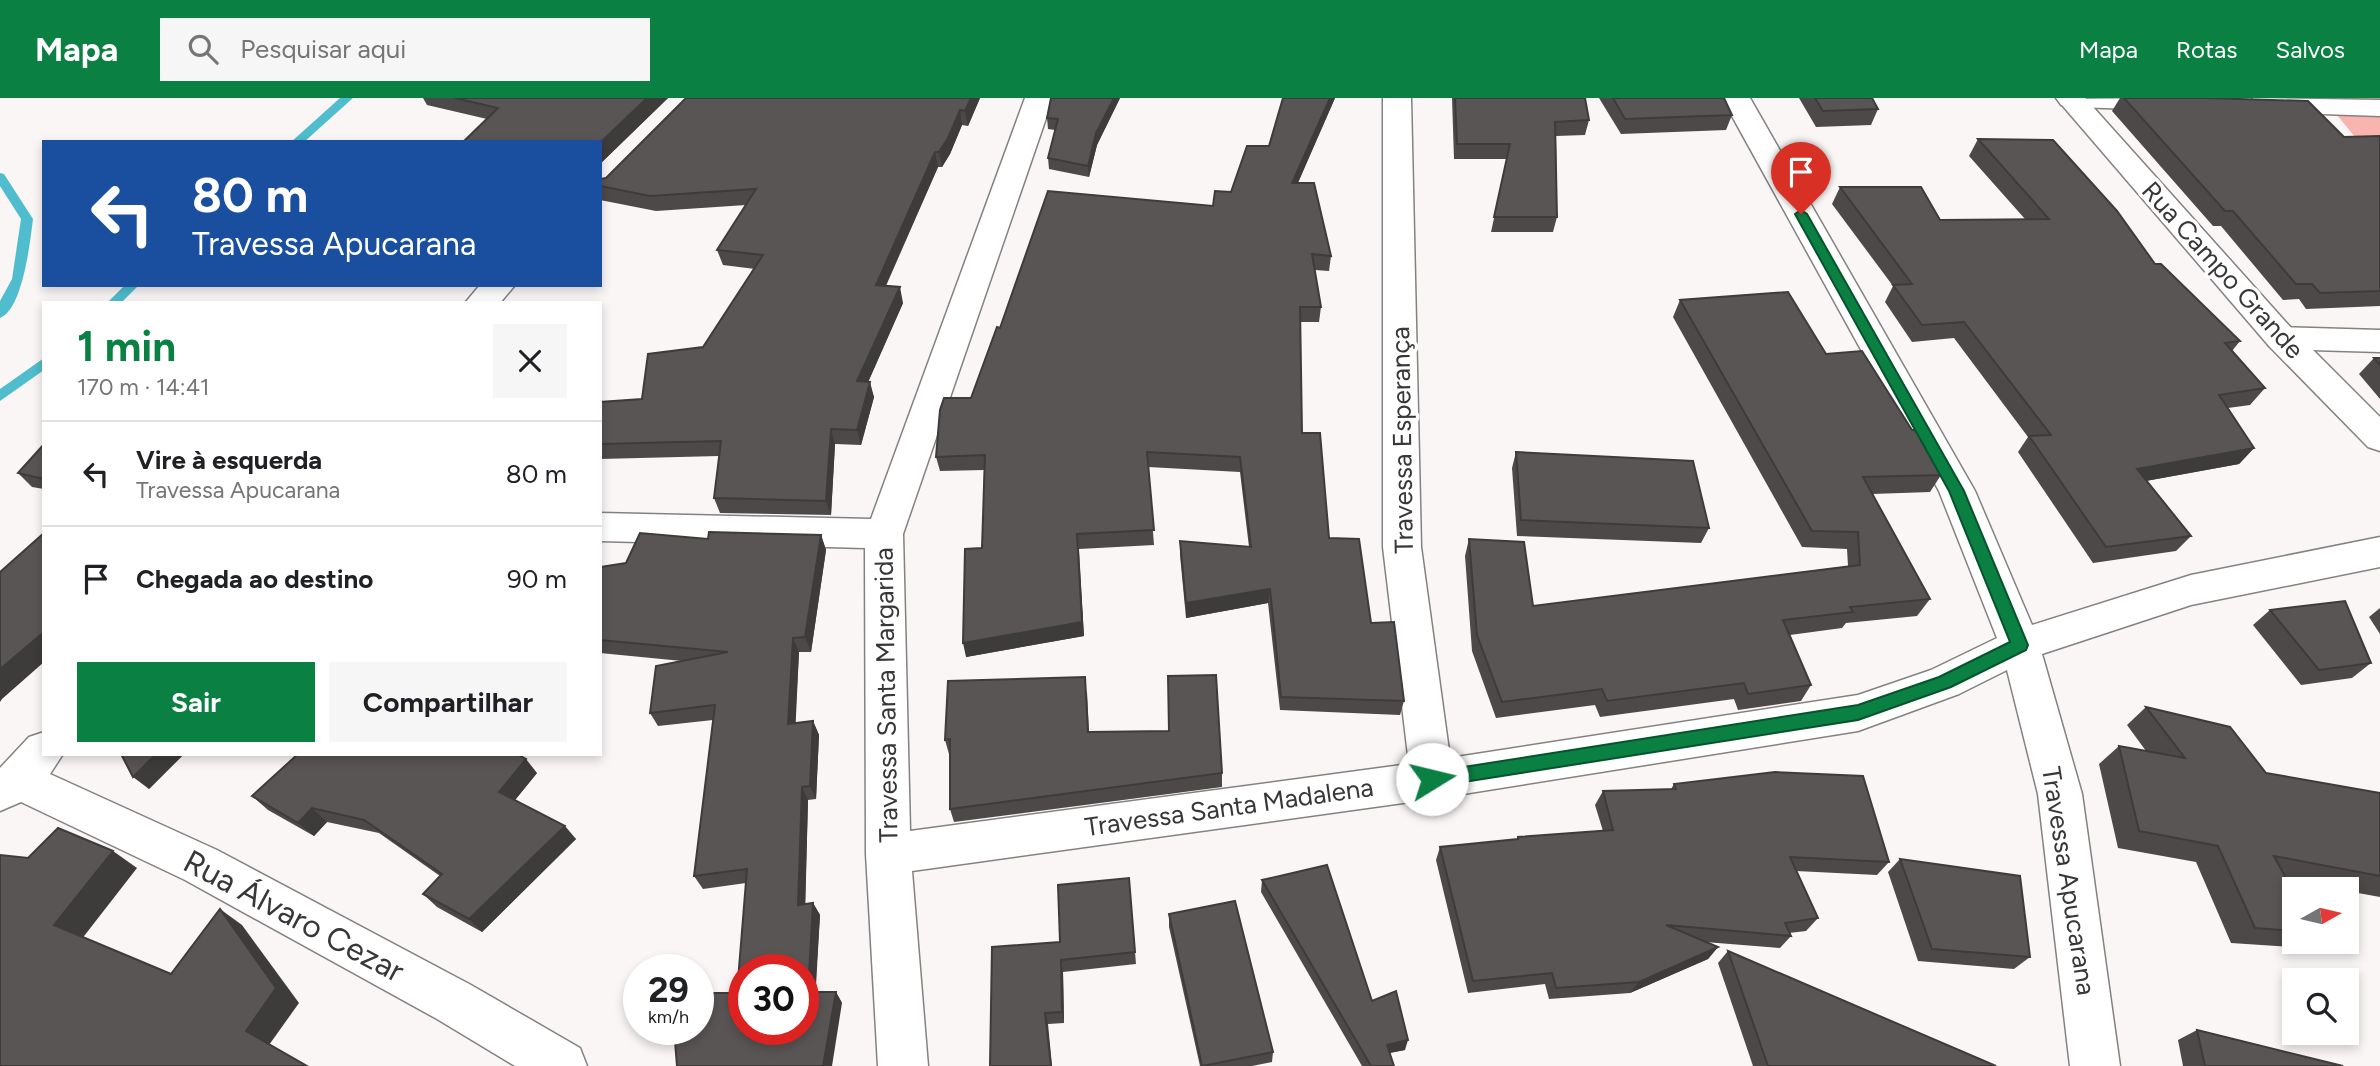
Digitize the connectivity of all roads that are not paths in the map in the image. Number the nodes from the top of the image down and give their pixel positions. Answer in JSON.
{"nodes":[{"id":1,"x":1040,"y":98,"type":"edge"},
{"id":2,"x":1397,"y":98,"type":"edge"},
{"id":3,"x":1736,"y":98,"type":"edge"},
{"id":4,"x":2071,"y":98,"type":"edge"},
{"id":5,"x":2191,"y":102,"type":"edge"},
{"id":6,"x":2232,"y":103,"type":"edge"},
{"id":7,"x":2380,"y":108,"type":"edge"},
{"id":8,"x":497,"y":287,"type":"edge"},
{"id":9,"x":483,"y":301,"type":"edge"},
{"id":10,"x":2281,"y":338,"type":"junction"},
{"id":11,"x":2380,"y":341,"type":"edge"},
{"id":12,"x":2380,"y":438,"type":"edge"},
{"id":13,"x":602,"y":527,"type":"edge"},
{"id":14,"x":884,"y":534,"type":"junction"},
{"id":15,"x":2380,"y":552,"type":"edge"},
{"id":16,"x":2020,"y":645,"type":"junction"},
{"id":17,"x":21,"y":774,"type":"edge"},
{"id":18,"x":1432,"y":779,"type":"junction"},
{"id":19,"x":888,"y":854,"type":"junction"},
{"id":20,"x":562,"y":1066,"type":"edge"},
{"id":21,"x":903,"y":1066,"type":"edge"},
{"id":22,"x":2095,"y":1066,"type":"edge"}],
"edges":[{"from":1,"to":14,"type":"street","name":"Travessa Santa Margarida"},
{"from":2,"to":18,"type":"street","name":"Travessa Esperança"},
{"from":3,"to":16,"type":"street","name":"Travessa Apucarana"},
{"from":4,"to":5,"type":"street"},
{"from":4,"to":10,"type":"street","name":"Rua Campo Grande"},
{"from":6,"to":7,"type":"street"},
{"from":8,"to":9,"type":"street"},
{"from":10,"to":11,"type":"street"},
{"from":10,"to":12,"type":"street","name":"Rua Campo Grande"},
{"from":13,"to":14,"type":"street"},
{"from":14,"to":19,"type":"street","name":"Travessa Santa Margarida"},
{"from":15,"to":16,"type":"street","name":"Travessa Santa Madalena"},
{"from":16,"to":18,"type":"street","name":"Travessa Santa Madalena"},
{"from":16,"to":22,"type":"street","name":"Travessa Apucarana"},
{"from":17,"to":20,"type":"street","name":"Rua Álvaro Cezar"},
{"from":18,"to":19,"type":"street","name":"Travessa Santa Madalena"},
{"from":19,"to":21,"type":"street","name":"Travessa Santa Margarida"}]}
